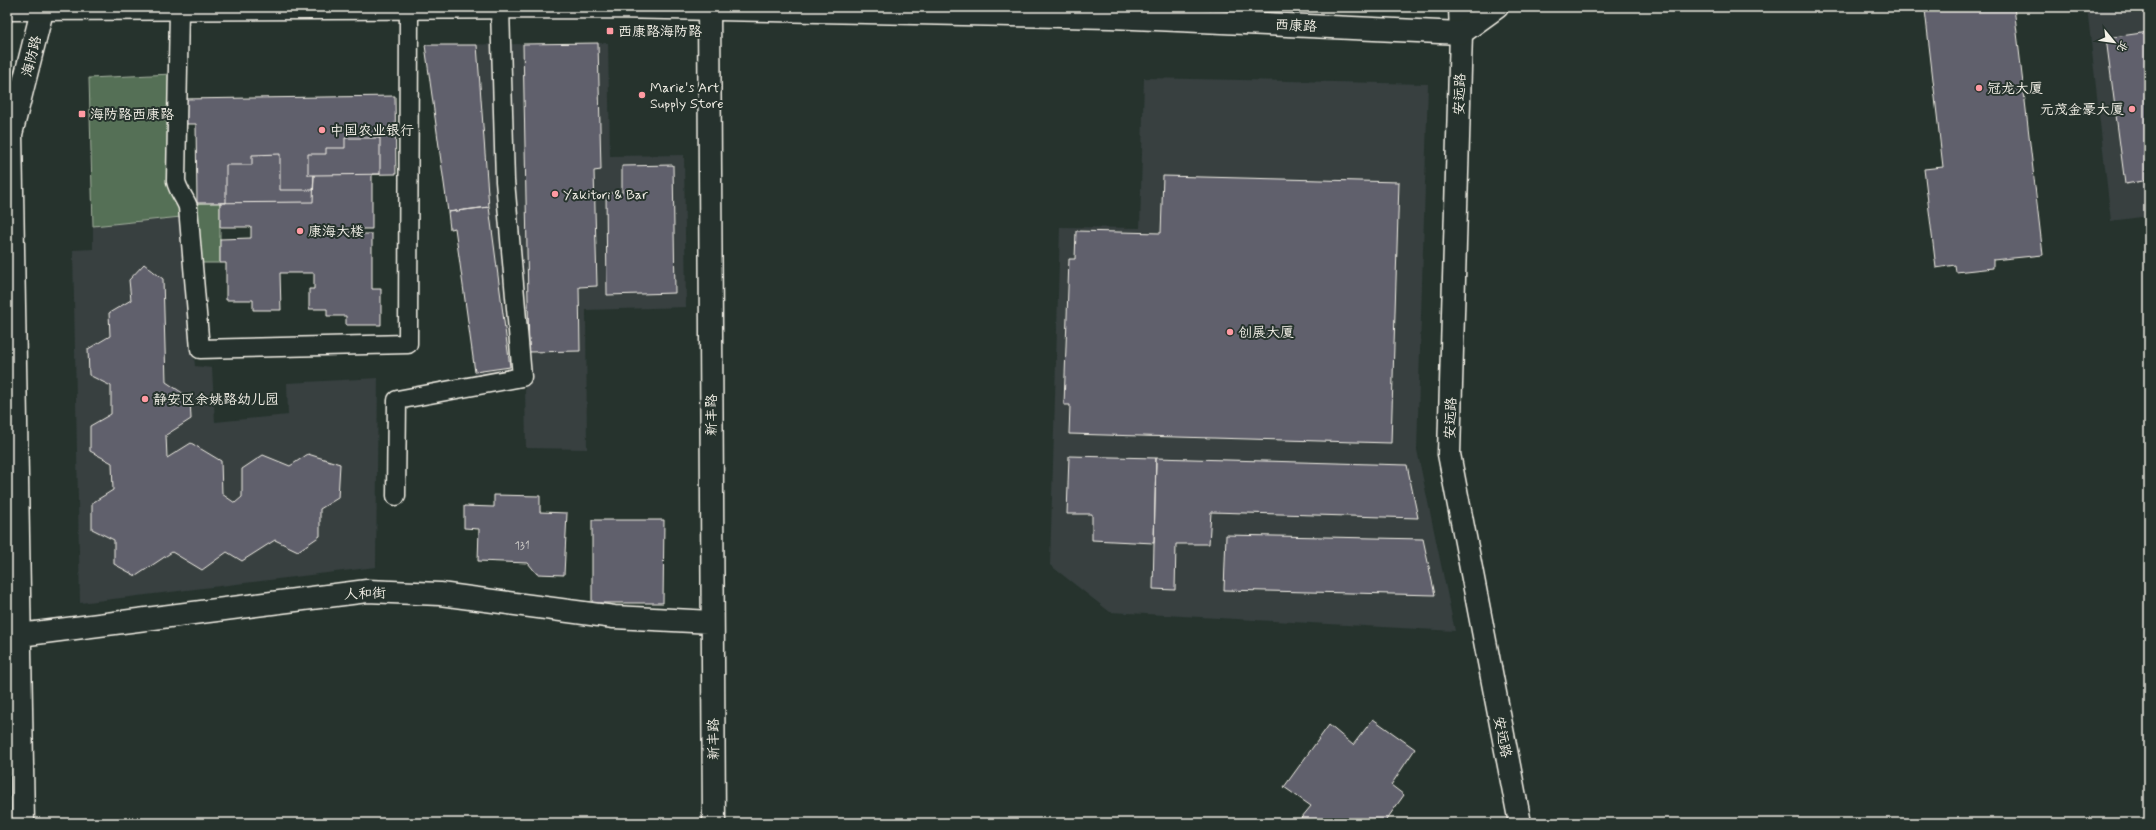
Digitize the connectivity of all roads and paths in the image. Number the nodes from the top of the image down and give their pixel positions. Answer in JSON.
{"nodes":[{"id":1,"x":1460,"y":7,"type":"edge"},
{"id":2,"x":1497,"y":7,"type":"edge"},
{"id":3,"x":43,"y":8,"type":"edge"},
{"id":4,"x":409,"y":8,"type":"junction"},
{"id":5,"x":500,"y":8,"type":"edge"},
{"id":6,"x":708,"y":8,"type":"edge"},
{"id":7,"x":7,"y":9,"type":"edge"},
{"id":8,"x":179,"y":9,"type":"junction"},
{"id":9,"x":1062,"y":11,"type":"edge"},
{"id":10,"x":1461,"y":33,"type":"junction"},
{"id":11,"x":396,"y":496,"type":"dead end"},
{"id":12,"x":712,"y":622,"type":"junction"},
{"id":13,"x":20,"y":635,"type":"junction"},
{"id":14,"x":23,"y":823,"type":"edge"},
{"id":15,"x":714,"y":823,"type":"edge"},
{"id":16,"x":1520,"y":823,"type":"edge"}],
"edges":[{"from":1,"to":10,"type":"street","name":"安远路"},
{"from":2,"to":10,"type":"street"},
{"from":3,"to":7,"type":"street","name":"西康路"},
{"from":3,"to":8,"type":"street","name":"西康路"},
{"from":3,"to":13,"type":"street","name":"海防路"},
{"from":4,"to":5,"type":"street","name":"西康路"},
{"from":4,"to":8,"type":"street","name":"西康路"},
{"from":4,"to":8,"type":"lane"},
{"from":5,"to":6,"type":"street","name":"西康路"},
{"from":5,"to":11,"type":"lane"},
{"from":6,"to":9,"type":"street","name":"西康路"},
{"from":6,"to":12,"type":"street","name":"新丰路"},
{"from":9,"to":10,"type":"street","name":"西康路"},
{"from":10,"to":16,"type":"street","name":"安远路"},
{"from":12,"to":13,"type":"street","name":"人和街"},
{"from":12,"to":15,"type":"street","name":"新丰路"},
{"from":13,"to":14,"type":"street","name":"海防路"}]}
